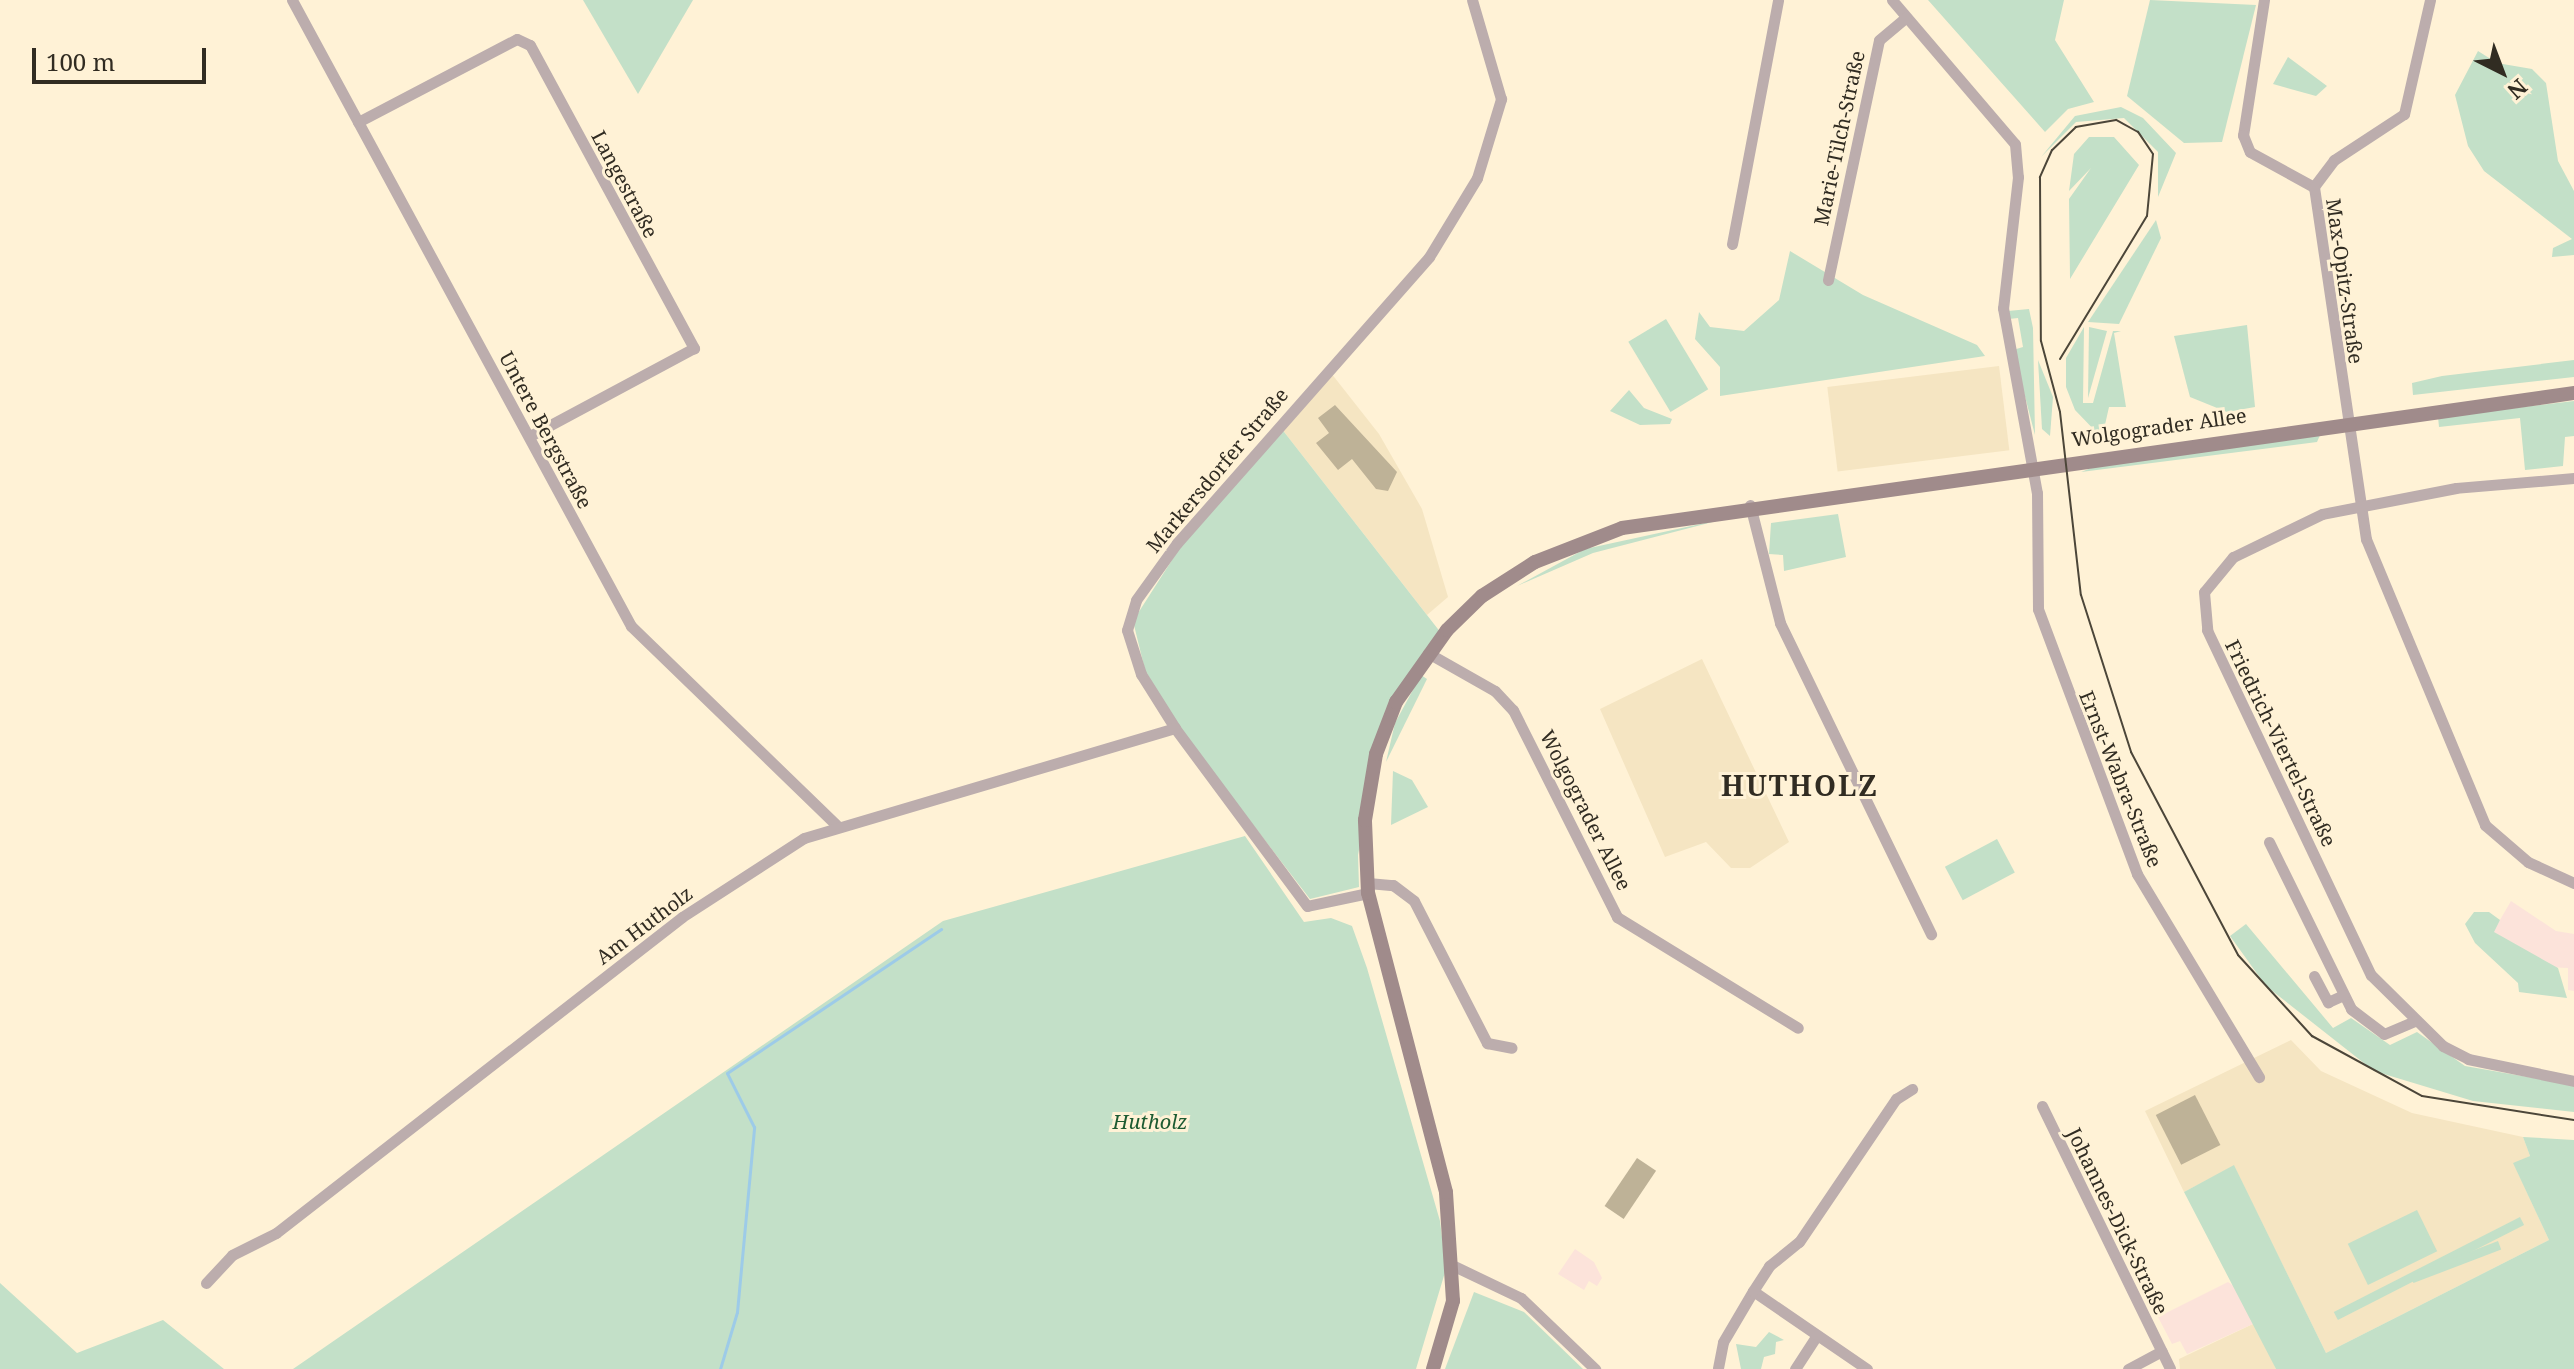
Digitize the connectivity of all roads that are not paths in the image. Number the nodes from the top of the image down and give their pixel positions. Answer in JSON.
{"nodes":[{"id":1,"x":292,"y":0,"type":"edge"},
{"id":2,"x":1472,"y":0,"type":"edge"},
{"id":3,"x":1778,"y":0,"type":"edge"},
{"id":4,"x":1892,"y":0,"type":"edge"},
{"id":5,"x":2264,"y":0,"type":"edge"},
{"id":6,"x":2430,"y":0,"type":"edge"},
{"id":7,"x":1906,"y":17,"type":"junction"},
{"id":8,"x":358,"y":122,"type":"junction"},
{"id":9,"x":2314,"y":187,"type":"junction"},
{"id":10,"x":1732,"y":244,"type":"dead end"},
{"id":11,"x":1828,"y":280,"type":"dead end"},
{"id":12,"x":2574,"y":393,"type":"edge"},
{"id":13,"x":2350,"y":421,"type":"junction"},
{"id":14,"x":530,"y":436,"type":"junction"},
{"id":15,"x":2031,"y":466,"type":"junction"},
{"id":16,"x":2574,"y":478,"type":"edge"},
{"id":17,"x":2362,"y":504,"type":"junction"},
{"id":18,"x":1750,"y":505,"type":"junction"},
{"id":19,"x":1428,"y":653,"type":"junction"},
{"id":20,"x":1175,"y":728,"type":"junction"},
{"id":21,"x":836,"y":825,"type":"junction"},
{"id":22,"x":2269,"y":842,"type":"dead end"},
{"id":23,"x":2574,"y":883,"type":"edge"},
{"id":24,"x":1368,"y":888,"type":"junction"},
{"id":25,"x":1931,"y":934,"type":"dead end"},
{"id":26,"x":2314,"y":976,"type":"dead end"},
{"id":27,"x":2344,"y":995,"type":"junction"},
{"id":28,"x":2415,"y":1021,"type":"junction"},
{"id":29,"x":1798,"y":1028,"type":"dead end"},
{"id":30,"x":1512,"y":1048,"type":"dead end"},
{"id":31,"x":2259,"y":1077,"type":"dead end"},
{"id":32,"x":2574,"y":1081,"type":"edge"},
{"id":33,"x":1912,"y":1089,"type":"dead end"},
{"id":34,"x":2042,"y":1106,"type":"dead end"},
{"id":35,"x":1454,"y":1266,"type":"junction"},
{"id":36,"x":206,"y":1283,"type":"dead end"},
{"id":37,"x":1753,"y":1291,"type":"junction"},
{"id":38,"x":1817,"y":1335,"type":"junction"},
{"id":39,"x":2162,"y":1351,"type":"junction"},
{"id":40,"x":1718,"y":1368,"type":"edge"},
{"id":41,"x":1433,"y":1369,"type":"edge"},
{"id":42,"x":1595,"y":1369,"type":"edge"},
{"id":43,"x":1795,"y":1369,"type":"edge"},
{"id":44,"x":1867,"y":1369,"type":"edge"},
{"id":45,"x":2128,"y":1369,"type":"edge"},
{"id":46,"x":2170,"y":1369,"type":"edge"}],
"edges":[{"from":1,"to":8,"type":"street","name":"Untere Bergstraße"},
{"from":2,"to":20,"type":"street","name":"Markersdorfer Straße"},
{"from":3,"to":10,"type":"street"},
{"from":4,"to":7,"type":"street"},
{"from":5,"to":9,"type":"street"},
{"from":6,"to":9,"type":"street","name":"Max-Opitz-Straße"},
{"from":7,"to":11,"type":"street","name":"Marie-Tilch-Straße"},
{"from":7,"to":15,"type":"street"},
{"from":8,"to":14,"type":"street","name":"Untere Bergstraße"},
{"from":8,"to":14,"type":"street","name":"Langestraße"},
{"from":9,"to":13,"type":"street","name":"Max-Opitz-Straße"},
{"from":12,"to":13,"type":"main road","name":"Wolgograder Allee"},
{"from":13,"to":15,"type":"main road","name":"Wolgograder Allee"},
{"from":13,"to":17,"type":"street"},
{"from":14,"to":21,"type":"street","name":"Untere Bergstraße"},
{"from":15,"to":18,"type":"main road","name":"Wolgograder Allee"},
{"from":15,"to":31,"type":"street","name":"Ernst-Wabra-Straße"},
{"from":16,"to":17,"type":"street","name":"Friedrich-Viertel-Straße"},
{"from":17,"to":23,"type":"street"},
{"from":17,"to":28,"type":"street","name":"Friedrich-Viertel-Straße"},
{"from":18,"to":19,"type":"main road","name":"Wolgograder Allee"},
{"from":18,"to":25,"type":"street"},
{"from":19,"to":24,"type":"main road","name":"Wolgograder Allee"},
{"from":19,"to":29,"type":"street","name":"Wolgograder Allee"},
{"from":20,"to":21,"type":"street","name":"Am Hutholz"},
{"from":20,"to":24,"type":"street","name":"Markersdorfer Straße"},
{"from":21,"to":36,"type":"street","name":"Am Hutholz"},
{"from":22,"to":27,"type":"street"},
{"from":24,"to":30,"type":"street"},
{"from":24,"to":35,"type":"main road","name":"Wolgograder Allee"},
{"from":26,"to":27,"type":"street"},
{"from":27,"to":28,"type":"street"},
{"from":28,"to":32,"type":"street","name":"Friedrich-Viertel-Straße"},
{"from":33,"to":37,"type":"street"},
{"from":34,"to":39,"type":"street","name":"Johannes-Dick-Straße"},
{"from":35,"to":41,"type":"main road","name":"Wolgograder Allee"},
{"from":35,"to":42,"type":"street"},
{"from":37,"to":38,"type":"street"},
{"from":37,"to":40,"type":"street"},
{"from":38,"to":43,"type":"street"},
{"from":38,"to":44,"type":"street"},
{"from":39,"to":45,"type":"street"},
{"from":39,"to":46,"type":"street","name":"Johannes-Dick-Straße"}]}
